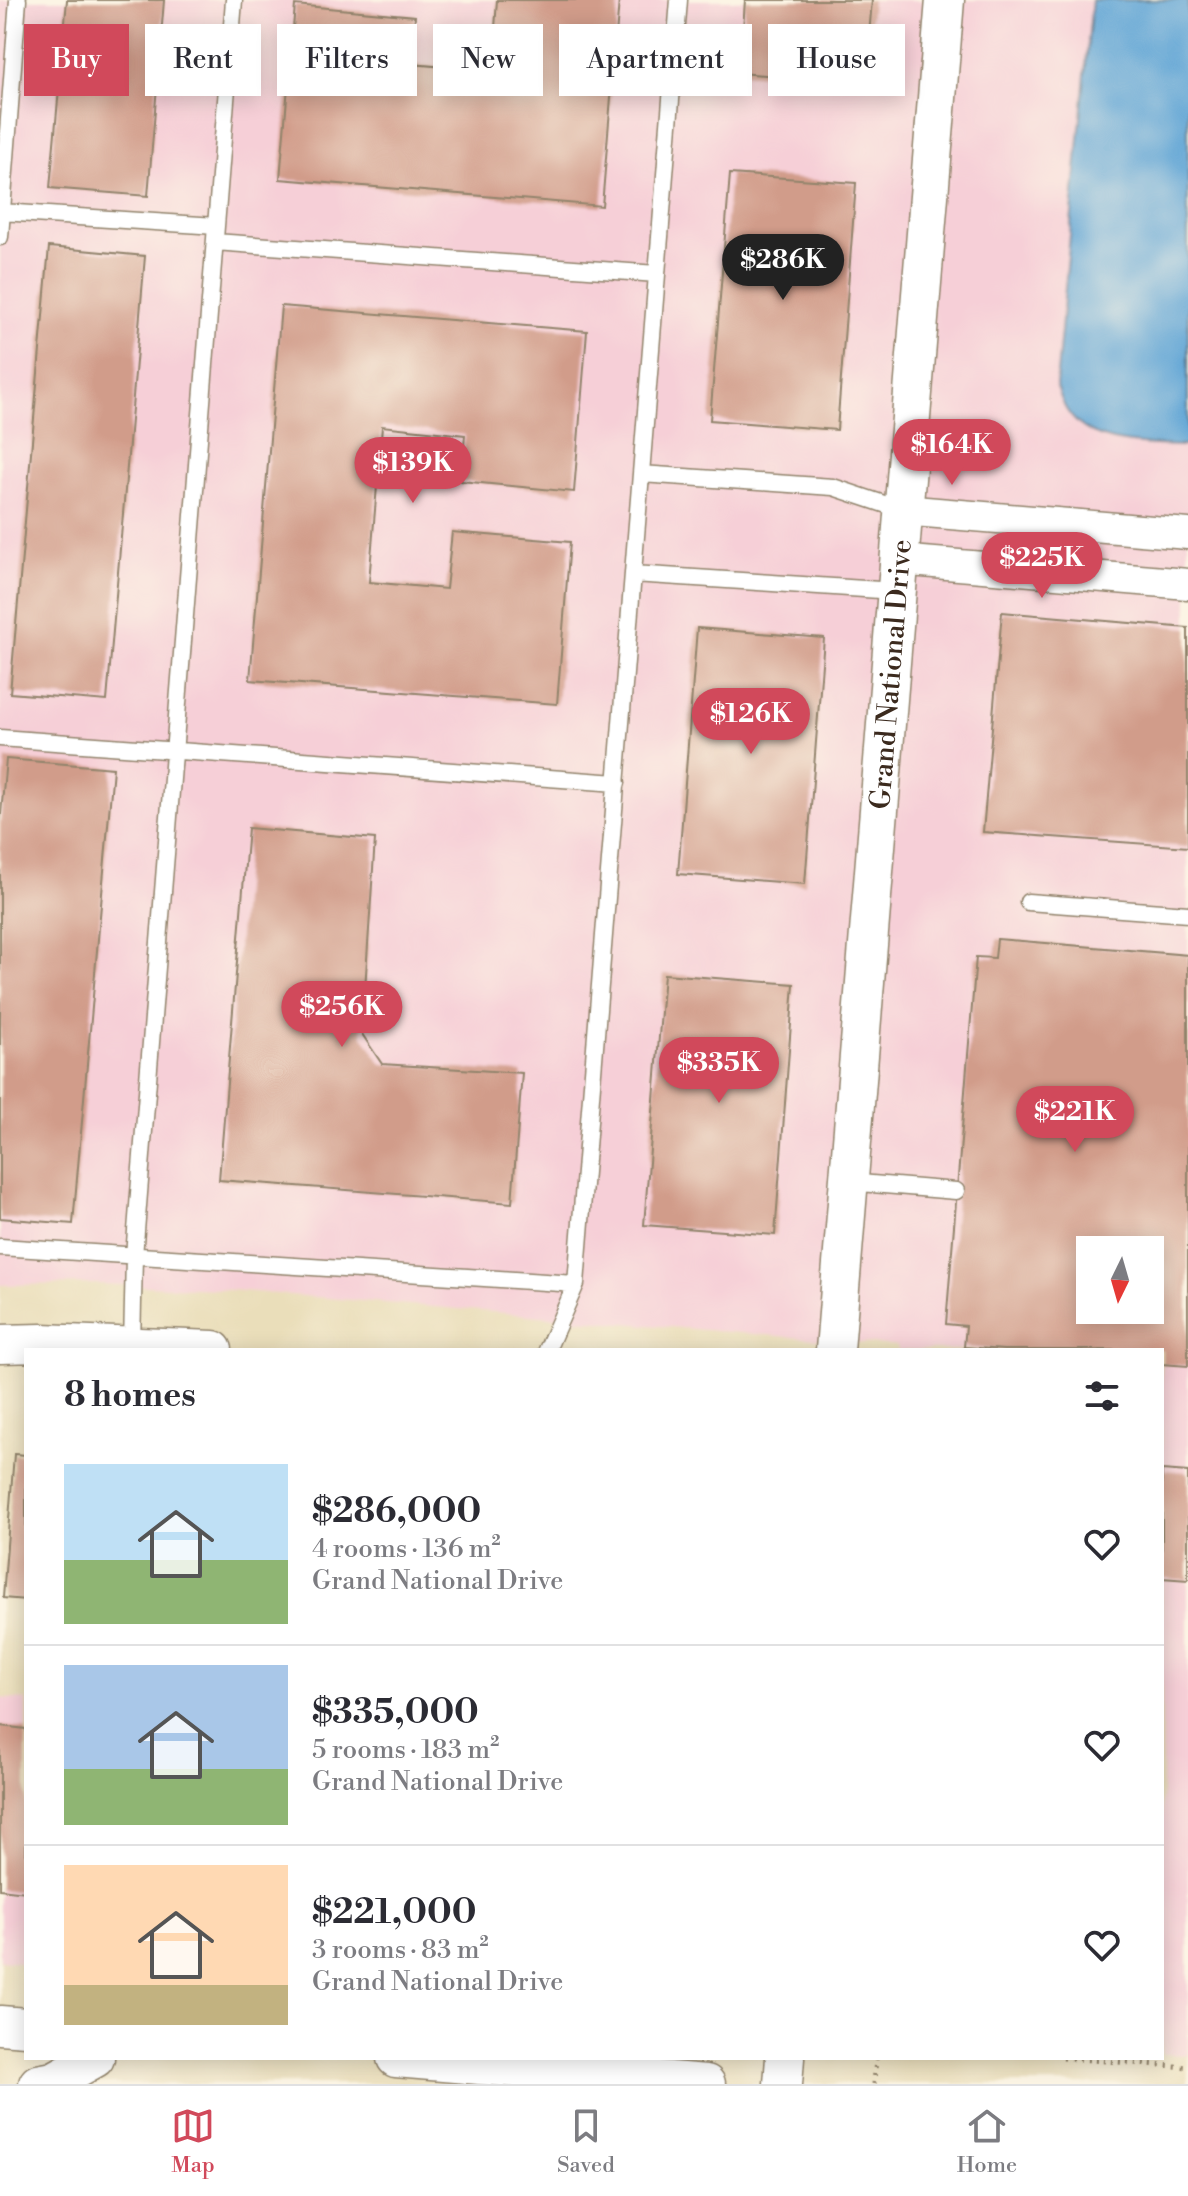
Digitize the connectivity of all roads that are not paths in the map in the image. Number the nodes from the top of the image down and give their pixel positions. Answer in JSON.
{"nodes":[{"id":1,"x":18,"y":0,"type":"edge"},
{"id":2,"x":234,"y":0,"type":"edge"},
{"id":3,"x":679,"y":0,"type":"edge"},
{"id":4,"x":945,"y":0,"type":"edge"},
{"id":5,"x":2,"y":190,"type":"edge"},
{"id":6,"x":2,"y":212,"type":"junction"},
{"id":7,"x":215,"y":234,"type":"junction"},
{"id":8,"x":0,"y":237,"type":"edge"},
{"id":9,"x":657,"y":274,"type":"junction"},
{"id":10,"x":641,"y":474,"type":"junction"},
{"id":11,"x":902,"y":510,"type":"junction"},
{"id":12,"x":1188,"y":534,"type":"edge"},
{"id":13,"x":633,"y":574,"type":"junction"},
{"id":14,"x":896,"y":576,"type":"junction"},
{"id":15,"x":1188,"y":584,"type":"edge"},
{"id":16,"x":0,"y":738,"type":"edge"},
{"id":17,"x":174,"y":750,"type":"junction"},
{"id":18,"x":617,"y":783,"type":"junction"},
{"id":19,"x":1028,"y":902,"type":"dead end"},
{"id":20,"x":1188,"y":914,"type":"edge"},
{"id":21,"x":848,"y":1182,"type":"junction"},
{"id":22,"x":956,"y":1191,"type":"dead end"},
{"id":23,"x":0,"y":1247,"type":"edge"},
{"id":24,"x":134,"y":1256,"type":"junction"},
{"id":25,"x":576,"y":1284,"type":"junction"},
{"id":26,"x":0,"y":1344,"type":"edge"},
{"id":27,"x":132,"y":1346,"type":"junction"},
{"id":28,"x":172,"y":1348,"type":"edge"},
{"id":29,"x":548,"y":1348,"type":"edge"},
{"id":30,"x":835,"y":1348,"type":"edge"},
{"id":31,"x":0,"y":2025,"type":"edge"},
{"id":32,"x":24,"y":2027,"type":"edge"},
{"id":33,"x":91,"y":2060,"type":"edge"},
{"id":34,"x":420,"y":2060,"type":"edge"},
{"id":35,"x":785,"y":2060,"type":"edge"},
{"id":36,"x":38,"y":2084,"type":"edge"},
{"id":37,"x":706,"y":2084,"type":"edge"},
{"id":38,"x":783,"y":2084,"type":"edge"}],
"edges":[{"from":1,"to":5,"type":"lane"},
{"from":2,"to":7,"type":"lane"},
{"from":3,"to":9,"type":"lane"},
{"from":4,"to":11,"type":"street","name":"Grand National Drive"},
{"from":5,"to":6,"type":"lane"},
{"from":6,"to":7,"type":"lane"},
{"from":6,"to":8,"type":"lane"},
{"from":7,"to":9,"type":"lane"},
{"from":7,"to":17,"type":"lane"},
{"from":9,"to":10,"type":"lane"},
{"from":10,"to":11,"type":"lane"},
{"from":10,"to":13,"type":"lane"},
{"from":11,"to":12,"type":"street"},
{"from":11,"to":14,"type":"street","name":"Grand National Drive"},
{"from":13,"to":14,"type":"lane"},
{"from":13,"to":18,"type":"lane"},
{"from":14,"to":15,"type":"street"},
{"from":14,"to":21,"type":"street","name":"Grand National Drive"},
{"from":16,"to":17,"type":"lane"},
{"from":17,"to":18,"type":"lane"},
{"from":17,"to":24,"type":"lane"},
{"from":18,"to":25,"type":"lane"},
{"from":19,"to":20,"type":"lane"},
{"from":21,"to":22,"type":"lane"},
{"from":21,"to":30,"type":"street","name":"Grand National Drive"},
{"from":23,"to":24,"type":"lane"},
{"from":24,"to":25,"type":"lane"},
{"from":24,"to":27,"type":"lane"},
{"from":25,"to":29,"type":"lane"},
{"from":26,"to":27,"type":"street"},
{"from":27,"to":28,"type":"street"},
{"from":31,"to":32,"type":"street"},
{"from":33,"to":36,"type":"street"},
{"from":34,"to":37,"type":"street"},
{"from":35,"to":38,"type":"street"}]}
